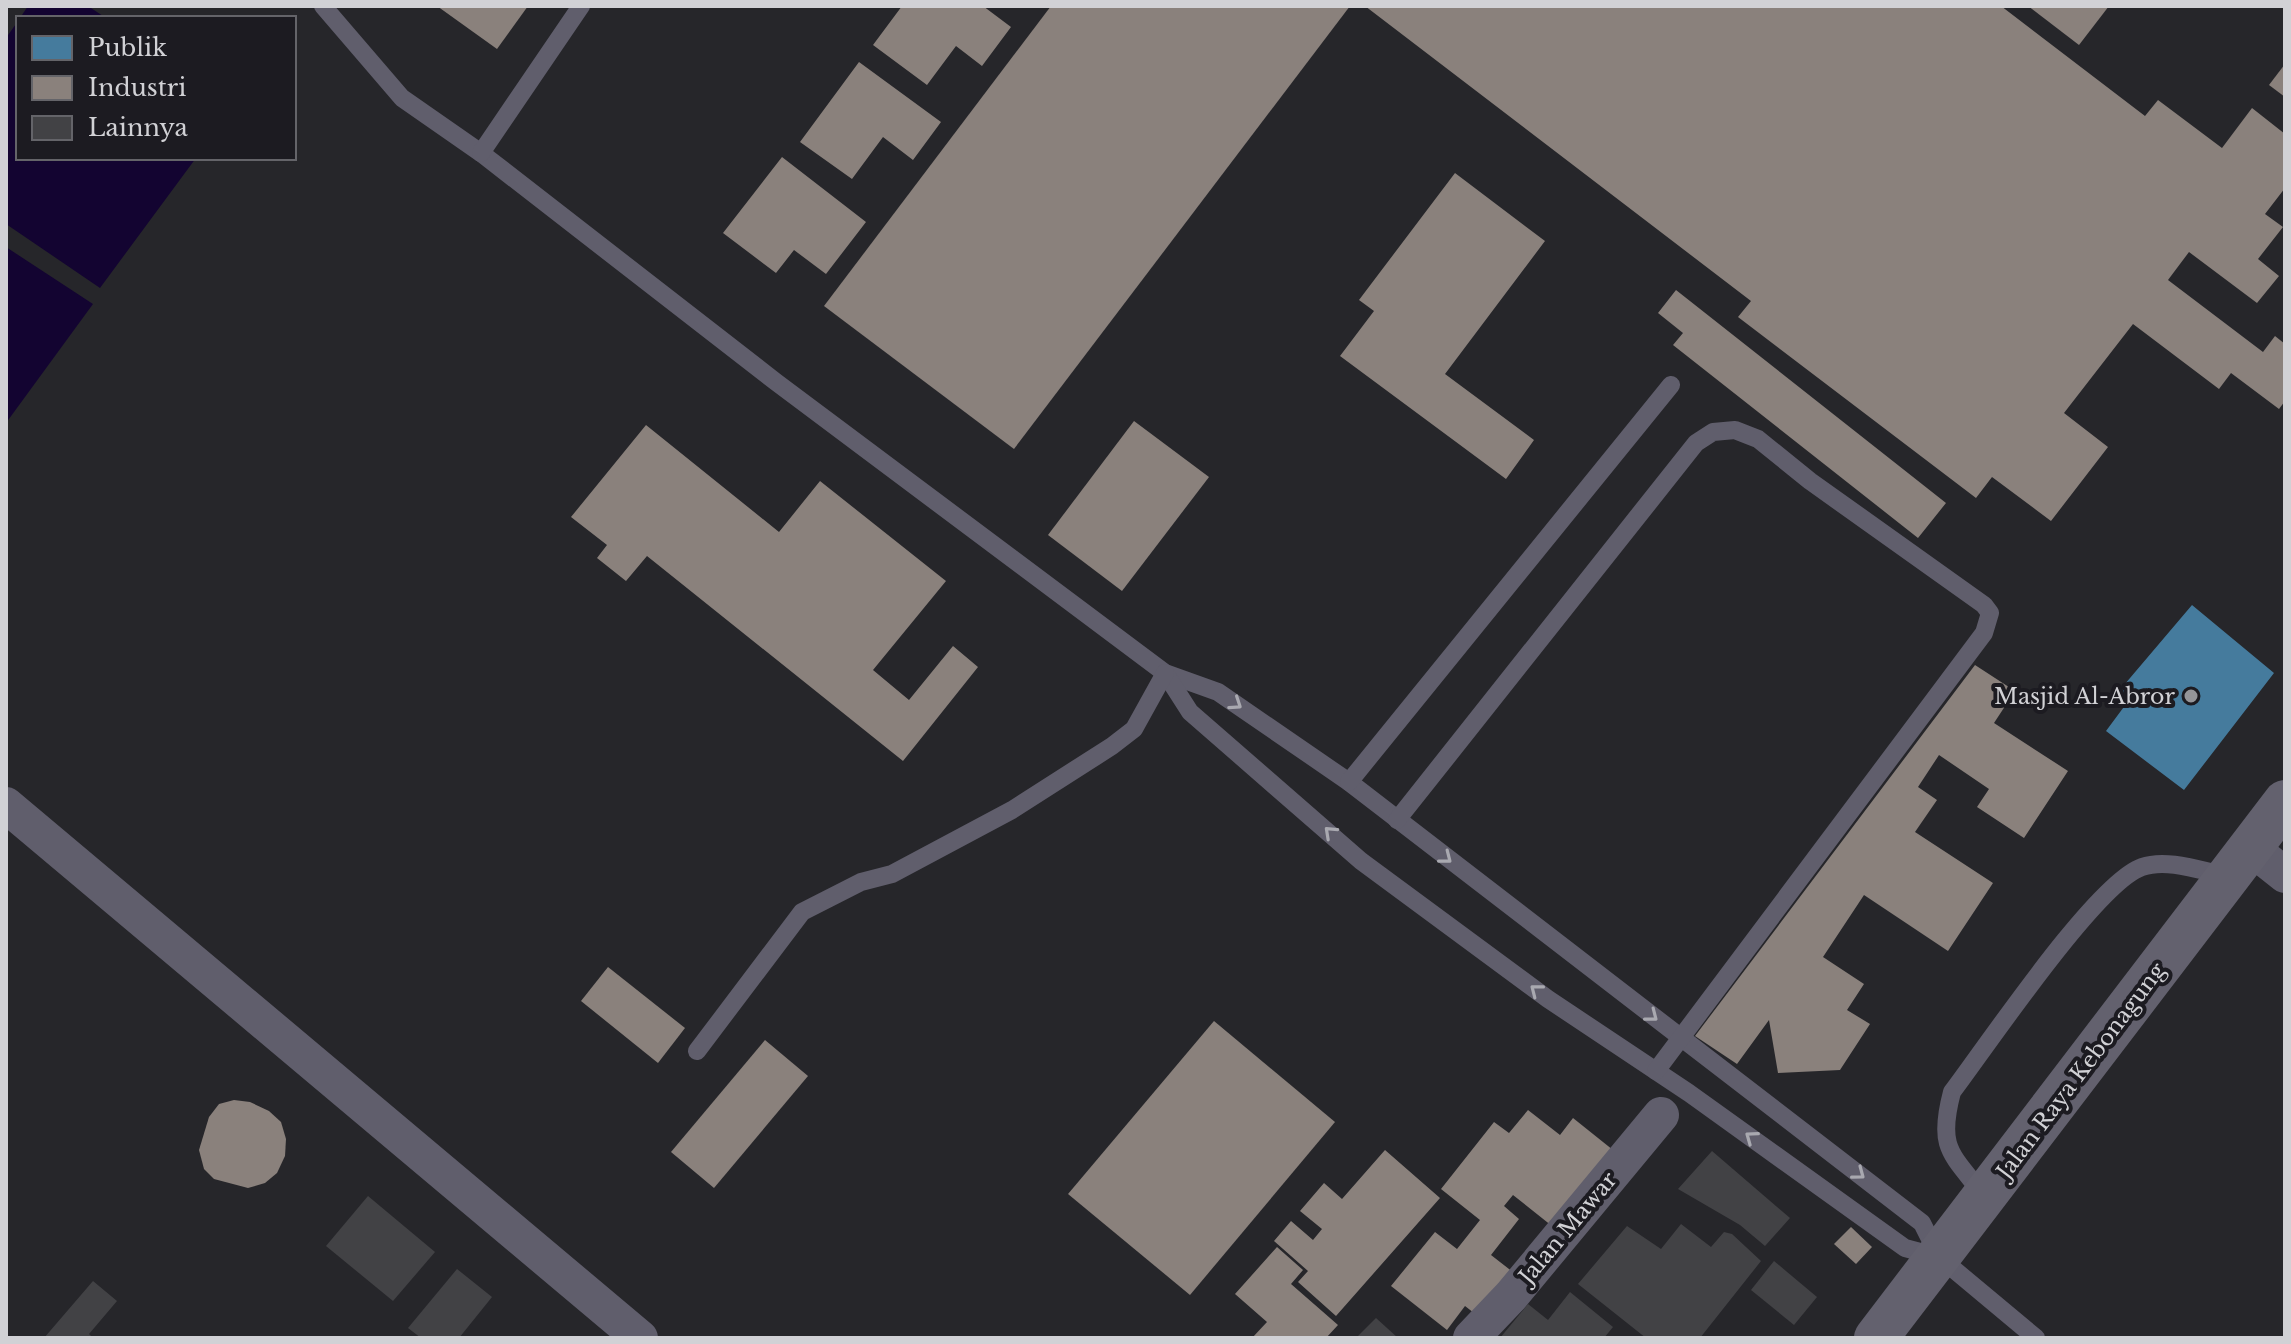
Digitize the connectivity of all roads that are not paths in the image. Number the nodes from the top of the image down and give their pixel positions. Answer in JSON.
{"nodes":[{"id":1,"x":323,"y":6,"type":"edge"},
{"id":2,"x":581,"y":6,"type":"edge"},
{"id":3,"x":481,"y":153,"type":"junction"},
{"id":4,"x":1671,"y":385,"type":"dead end"},
{"id":5,"x":1165,"y":673,"type":"junction"},
{"id":6,"x":1349,"y":782,"type":"junction"},
{"id":7,"x":2285,"y":802,"type":"edge"},
{"id":8,"x":6,"y":805,"type":"edge"},
{"id":9,"x":1397,"y":820,"type":"junction"},
{"id":10,"x":2240,"y":862,"type":"junction"},
{"id":11,"x":2285,"y":875,"type":"edge"},
{"id":12,"x":1681,"y":1039,"type":"junction"},
{"id":13,"x":697,"y":1051,"type":"dead end"},
{"id":14,"x":1656,"y":1071,"type":"junction"},
{"id":15,"x":1661,"y":1115,"type":"dead end"},
{"id":16,"x":1985,"y":1197,"type":"junction"},
{"id":17,"x":1939,"y":1257,"type":"junction"},
{"id":18,"x":640,"y":1338,"type":"edge"},
{"id":19,"x":1471,"y":1338,"type":"edge"},
{"id":20,"x":1876,"y":1338,"type":"edge"},
{"id":21,"x":2036,"y":1338,"type":"edge"}],
"edges":[{"from":1,"to":3,"type":"lane"},
{"from":2,"to":3,"type":"lane"},
{"from":3,"to":5,"type":"lane"},
{"from":4,"to":6,"type":"lane"},
{"from":5,"to":6,"type":"lane","one_way":true},
{"from":5,"to":13,"type":"lane"},
{"from":14,"to":5,"type":"lane","one_way":true},
{"from":6,"to":9,"type":"lane"},
{"from":7,"to":10,"type":"highway","name":"Jalan Raya Kebonagung"},
{"from":8,"to":18,"type":"street"},
{"from":9,"to":12,"type":"lane","one_way":true},
{"from":9,"to":12,"type":"lane"},
{"from":10,"to":11,"type":"street"},
{"from":10,"to":16,"type":"highway","name":"Jalan Raya Kebonagung"},
{"from":10,"to":16,"type":"lane"},
{"from":12,"to":14,"type":"lane"},
{"from":12,"to":17,"type":"lane","one_way":true},
{"from":17,"to":14,"type":"lane","one_way":true},
{"from":15,"to":19,"type":"street","name":"Jalan Mawar"},
{"from":16,"to":17,"type":"highway","name":"Jalan Raya Kebonagung"},
{"from":17,"to":20,"type":"highway","name":"Jalan Raya Kebonagung"},
{"from":17,"to":21,"type":"lane"}]}
